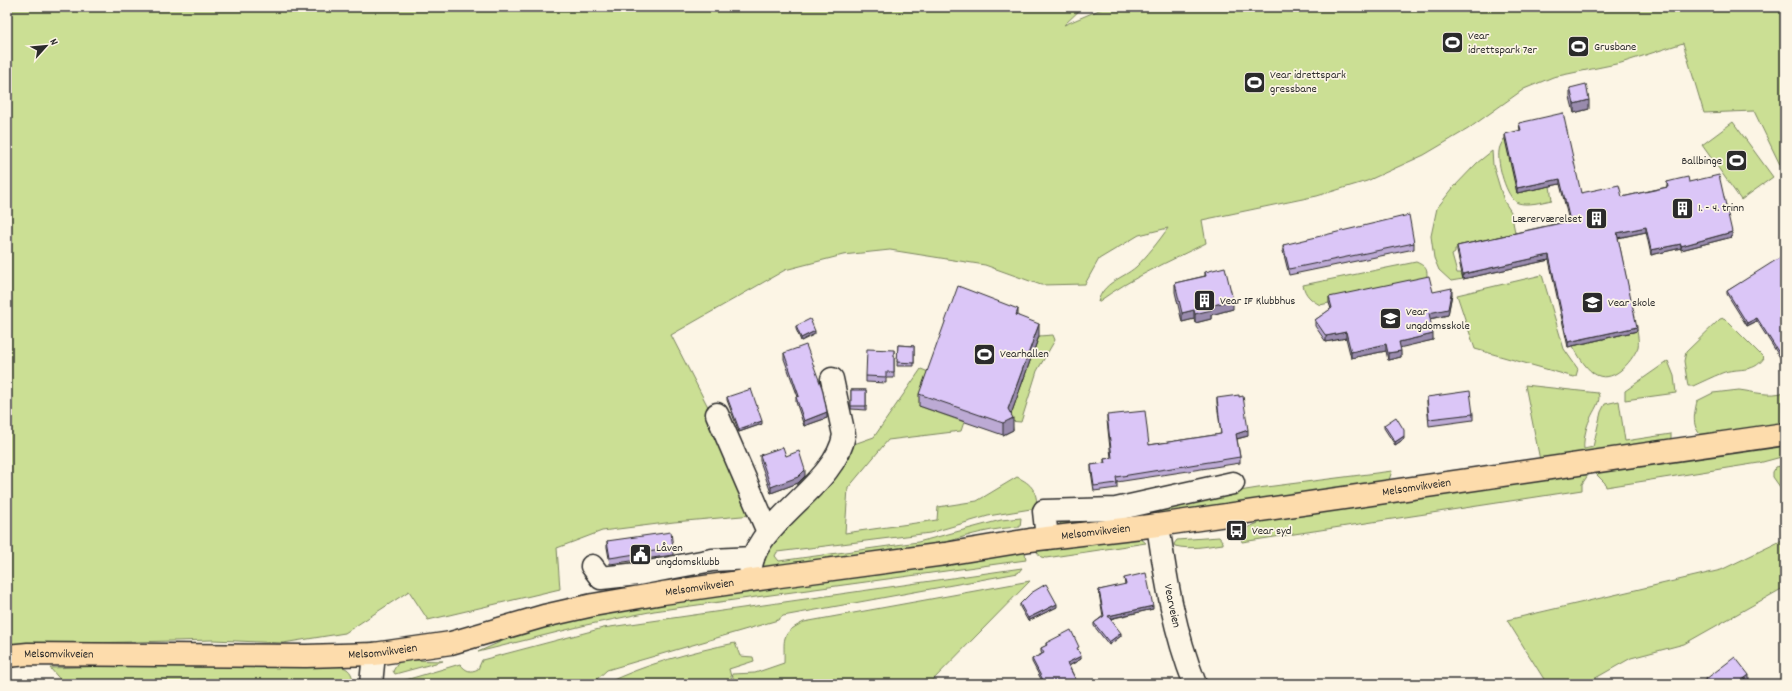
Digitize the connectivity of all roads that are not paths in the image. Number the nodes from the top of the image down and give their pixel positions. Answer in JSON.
{"nodes":[{"id":1,"x":832,"y":379,"type":"dead end"},
{"id":2,"x":717,"y":414,"type":"dead end"},
{"id":3,"x":1785,"y":434,"type":"edge"},
{"id":4,"x":1233,"y":483,"type":"dead end"},
{"id":5,"x":1158,"y":525,"type":"junction"},
{"id":6,"x":768,"y":532,"type":"junction"},
{"id":7,"x":1047,"y":538,"type":"junction"},
{"id":8,"x":753,"y":558,"type":"junction"},
{"id":9,"x":592,"y":566,"type":"dead end"},
{"id":10,"x":751,"y":580,"type":"junction"},
{"id":11,"x":374,"y":654,"type":"junction"},
{"id":12,"x":7,"y":656,"type":"edge"},
{"id":13,"x":371,"y":684,"type":"edge"},
{"id":14,"x":1195,"y":684,"type":"edge"}],
"edges":[{"from":1,"to":6,"type":"street","name":"Melsomvikveien"},
{"from":2,"to":6,"type":"street"},
{"from":3,"to":5,"type":"main road","name":"Melsomvikveien"},
{"from":4,"to":7,"type":"street","name":"Melsomvikveien"},
{"from":5,"to":7,"type":"main road","name":"Melsomvikveien"},
{"from":5,"to":14,"type":"street","name":"Vearveien"},
{"from":6,"to":8,"type":"street","name":"Melsomvikveien"},
{"from":7,"to":10,"type":"main road","name":"Melsomvikveien"},
{"from":8,"to":9,"type":"street","name":"Melsomvikveien"},
{"from":8,"to":10,"type":"street","name":"Melsomvikveien"},
{"from":10,"to":11,"type":"main road","name":"Melsomvikveien"},
{"from":11,"to":12,"type":"main road","name":"Melsomvikveien"},
{"from":11,"to":13,"type":"street"}]}
